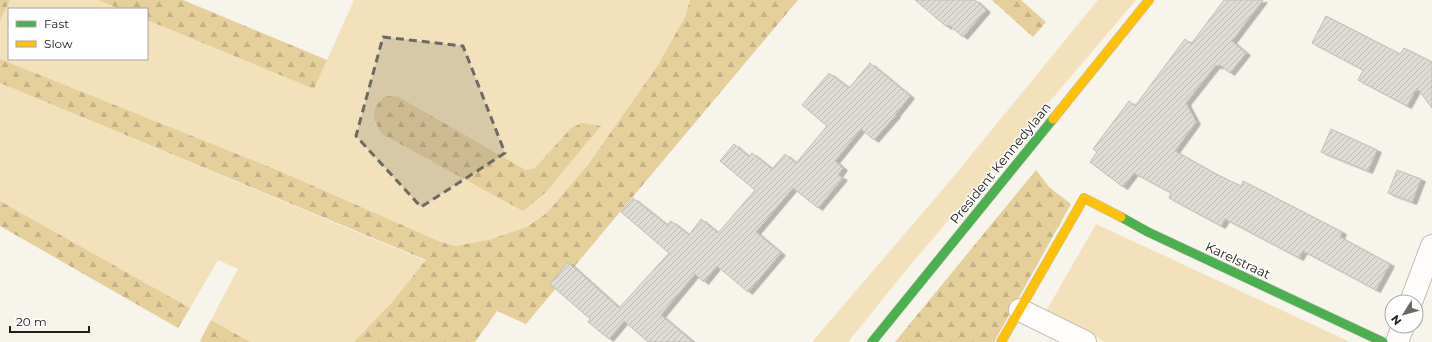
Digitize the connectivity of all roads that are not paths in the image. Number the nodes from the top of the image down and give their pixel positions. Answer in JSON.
{"nodes":[{"id":1,"x":1149,"y":0,"type":"edge"},
{"id":2,"x":1432,"y":246,"type":"edge"},
{"id":3,"x":1414,"y":294,"type":"edge"},
{"id":4,"x":1020,"y":310,"type":"junction"},
{"id":5,"x":872,"y":342,"type":"edge"},
{"id":6,"x":1001,"y":342,"type":"edge"},
{"id":7,"x":1085,"y":342,"type":"edge"},
{"id":8,"x":1383,"y":342,"type":"edge"}],
"edges":[{"from":1,"to":5,"type":"street","name":"President Kennedylaan"},
{"from":2,"to":3,"type":"street"},
{"from":4,"to":6,"type":"street"},
{"from":4,"to":7,"type":"street"},
{"from":4,"to":8,"type":"street","name":"Karelstraat"}]}
